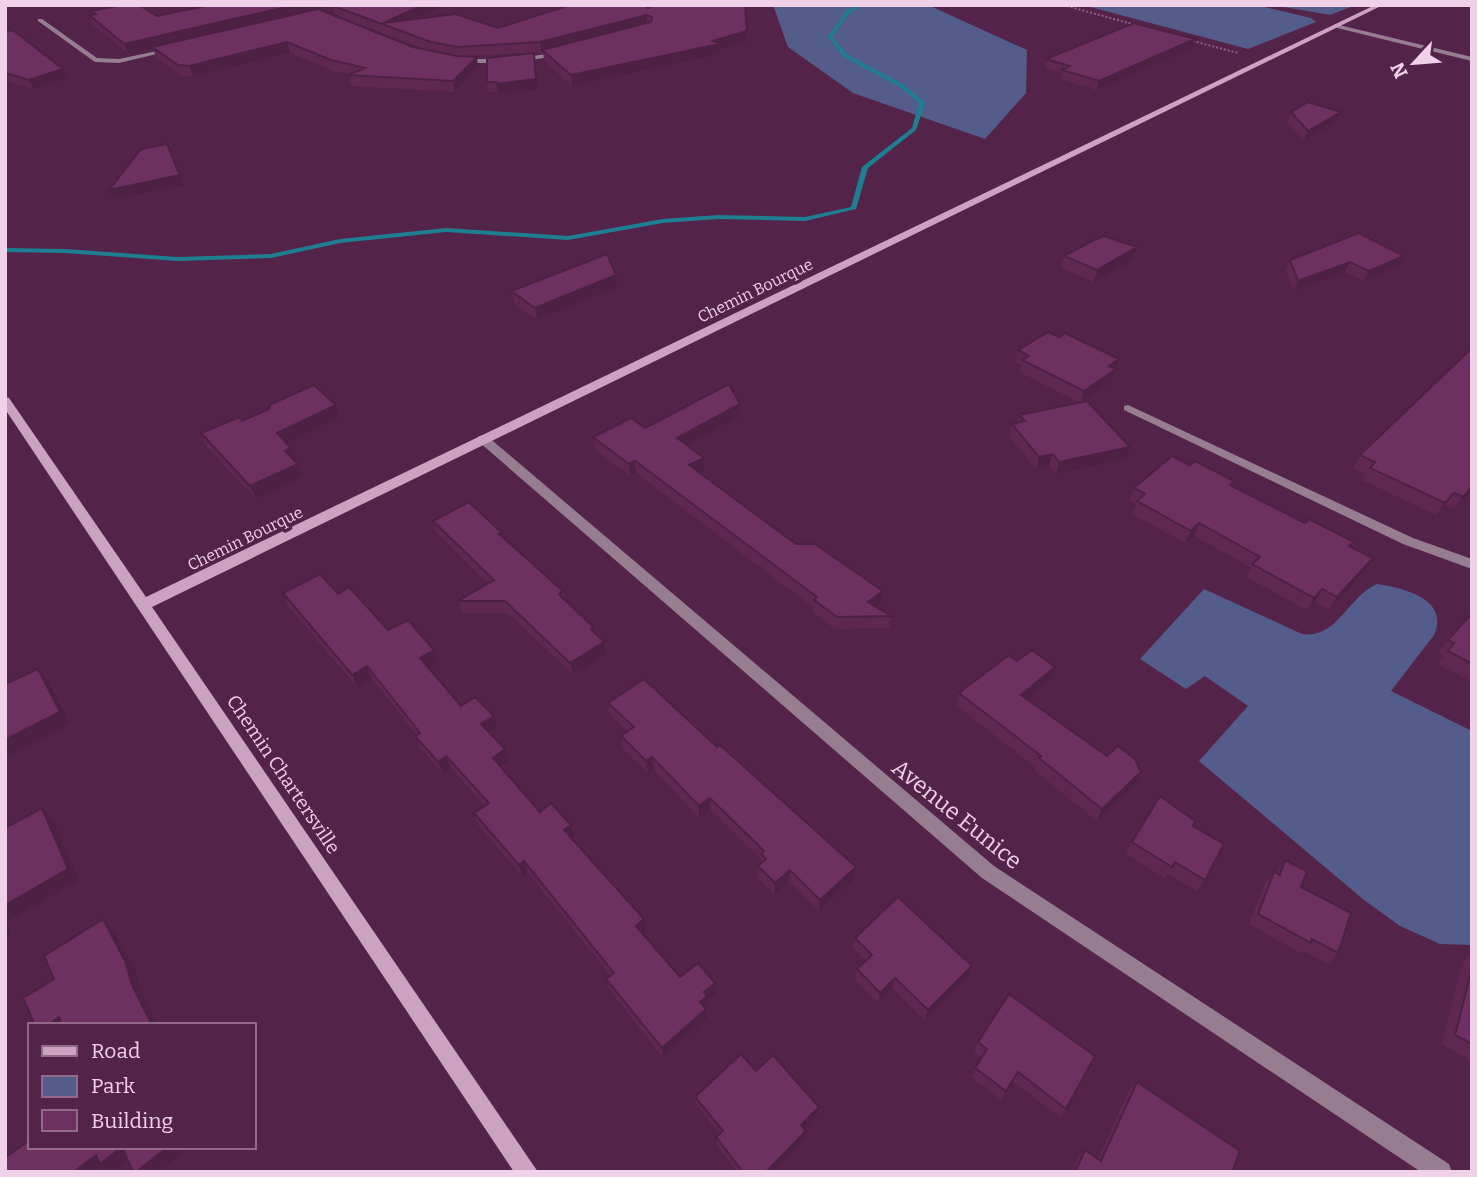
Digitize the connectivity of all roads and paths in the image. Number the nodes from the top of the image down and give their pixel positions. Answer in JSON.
{"nodes":[{"id":1,"x":1063,"y":5,"type":"edge"},
{"id":2,"x":1380,"y":5,"type":"edge"},
{"id":3,"x":40,"y":20,"type":"dead end"},
{"id":4,"x":1335,"y":26,"type":"junction"},
{"id":5,"x":1143,"y":27,"type":"edge"},
{"id":6,"x":1184,"y":38,"type":"edge"},
{"id":7,"x":180,"y":48,"type":"edge"},
{"id":8,"x":574,"y":51,"type":"edge"},
{"id":9,"x":1472,"y":59,"type":"edge"},
{"id":10,"x":1264,"y":60,"type":"junction"},
{"id":11,"x":453,"y":61,"type":"edge"},
{"id":12,"x":5,"y":400,"type":"edge"},
{"id":13,"x":1128,"y":408,"type":"dead end"},
{"id":14,"x":10,"y":416,"type":"edge"},
{"id":15,"x":483,"y":439,"type":"junction"},
{"id":16,"x":1472,"y":564,"type":"edge"},
{"id":17,"x":145,"y":604,"type":"junction"},
{"id":18,"x":527,"y":1172,"type":"edge"},
{"id":19,"x":1441,"y":1172,"type":"edge"}],
"edges":[{"from":1,"to":5,"type":"path"},
{"from":2,"to":4,"type":"street","name":"Chemin Bourque"},
{"from":3,"to":7,"type":"street"},
{"from":4,"to":9,"type":"street"},
{"from":4,"to":10,"type":"street","name":"Chemin Bourque"},
{"from":6,"to":10,"type":"path"},
{"from":8,"to":11,"type":"street"},
{"from":10,"to":15,"type":"street","name":"Chemin Bourque"},
{"from":12,"to":14,"type":"street","name":"Chemin Chartersville"},
{"from":13,"to":16,"type":"street"},
{"from":14,"to":17,"type":"street","name":"Chemin Chartersville"},
{"from":15,"to":17,"type":"street","name":"Chemin Bourque"},
{"from":15,"to":19,"type":"street","name":"Avenue Eunice"},
{"from":17,"to":18,"type":"street","name":"Chemin Chartersville"}]}
